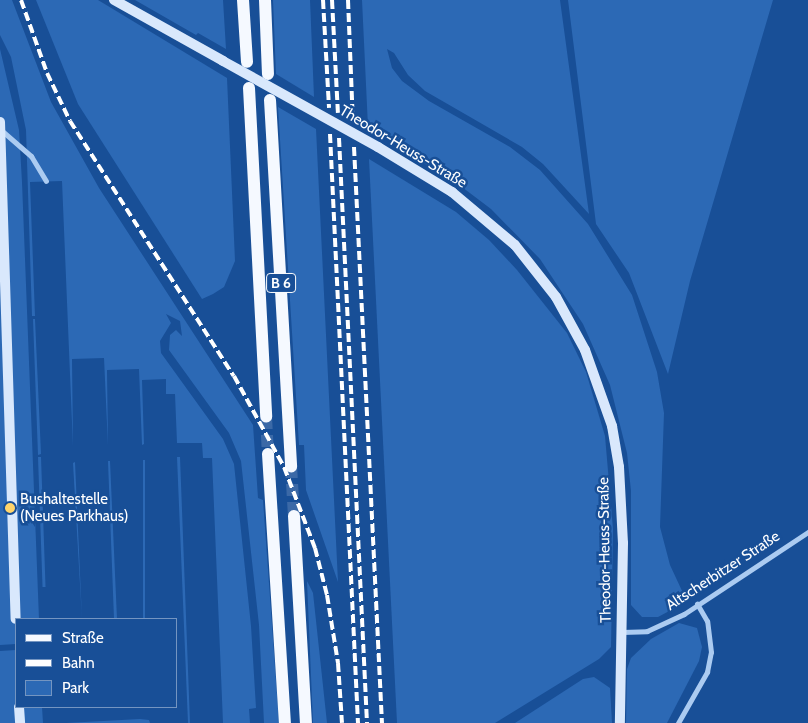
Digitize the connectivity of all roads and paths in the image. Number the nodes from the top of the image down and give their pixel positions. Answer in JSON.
{"nodes":[{"id":1,"x":114,"y":0,"type":"edge"},
{"id":2,"x":243,"y":0,"type":"edge"},
{"id":3,"x":265,"y":0,"type":"edge"},
{"id":4,"x":247,"y":62,"type":"dead end"},
{"id":5,"x":268,"y":74,"type":"dead end"},
{"id":6,"x":249,"y":88,"type":"dead end"},
{"id":7,"x":270,"y":100,"type":"dead end"},
{"id":8,"x":1,"y":126,"type":"edge"},
{"id":9,"x":46,"y":181,"type":"dead end"},
{"id":10,"x":266,"y":417,"type":"tunnel mouth"},
{"id":11,"x":268,"y":454,"type":"tunnel mouth"},
{"id":12,"x":291,"y":466,"type":"tunnel mouth"},
{"id":13,"x":294,"y":516,"type":"tunnel mouth"},
{"id":14,"x":808,"y":532,"type":"edge"},
{"id":15,"x":696,"y":604,"type":"junction"},
{"id":16,"x":16,"y":618,"type":"edge"},
{"id":17,"x":621,"y":632,"type":"junction"},
{"id":18,"x":19,"y":708,"type":"edge"},
{"id":19,"x":20,"y":723,"type":"edge"},
{"id":20,"x":284,"y":723,"type":"edge"},
{"id":21,"x":306,"y":723,"type":"edge"},
{"id":22,"x":620,"y":723,"type":"edge"},
{"id":23,"x":678,"y":723,"type":"edge"}],
"edges":[{"from":1,"to":17,"type":"street","name":"Theodor-Heuss-Straße","bridge":true},
{"from":2,"to":4,"type":"main road"},
{"from":3,"to":5,"type":"main road"},
{"from":6,"to":10,"type":"main road","number":"B 6"},
{"from":7,"to":12,"type":"main road","number":"B 6"},
{"from":8,"to":9,"type":"street"},
{"from":8,"to":16,"type":"street"},
{"from":11,"to":20,"type":"main road"},
{"from":13,"to":21,"type":"main road"},
{"from":14,"to":15,"type":"street","name":"Altscherbitzer Straße"},
{"from":15,"to":17,"type":"street","name":"Altscherbitzer Straße"},
{"from":15,"to":23,"type":"street"},
{"from":17,"to":22,"type":"street","name":"Theodor-Heuss-Straße"},
{"from":18,"to":19,"type":"street"}]}
